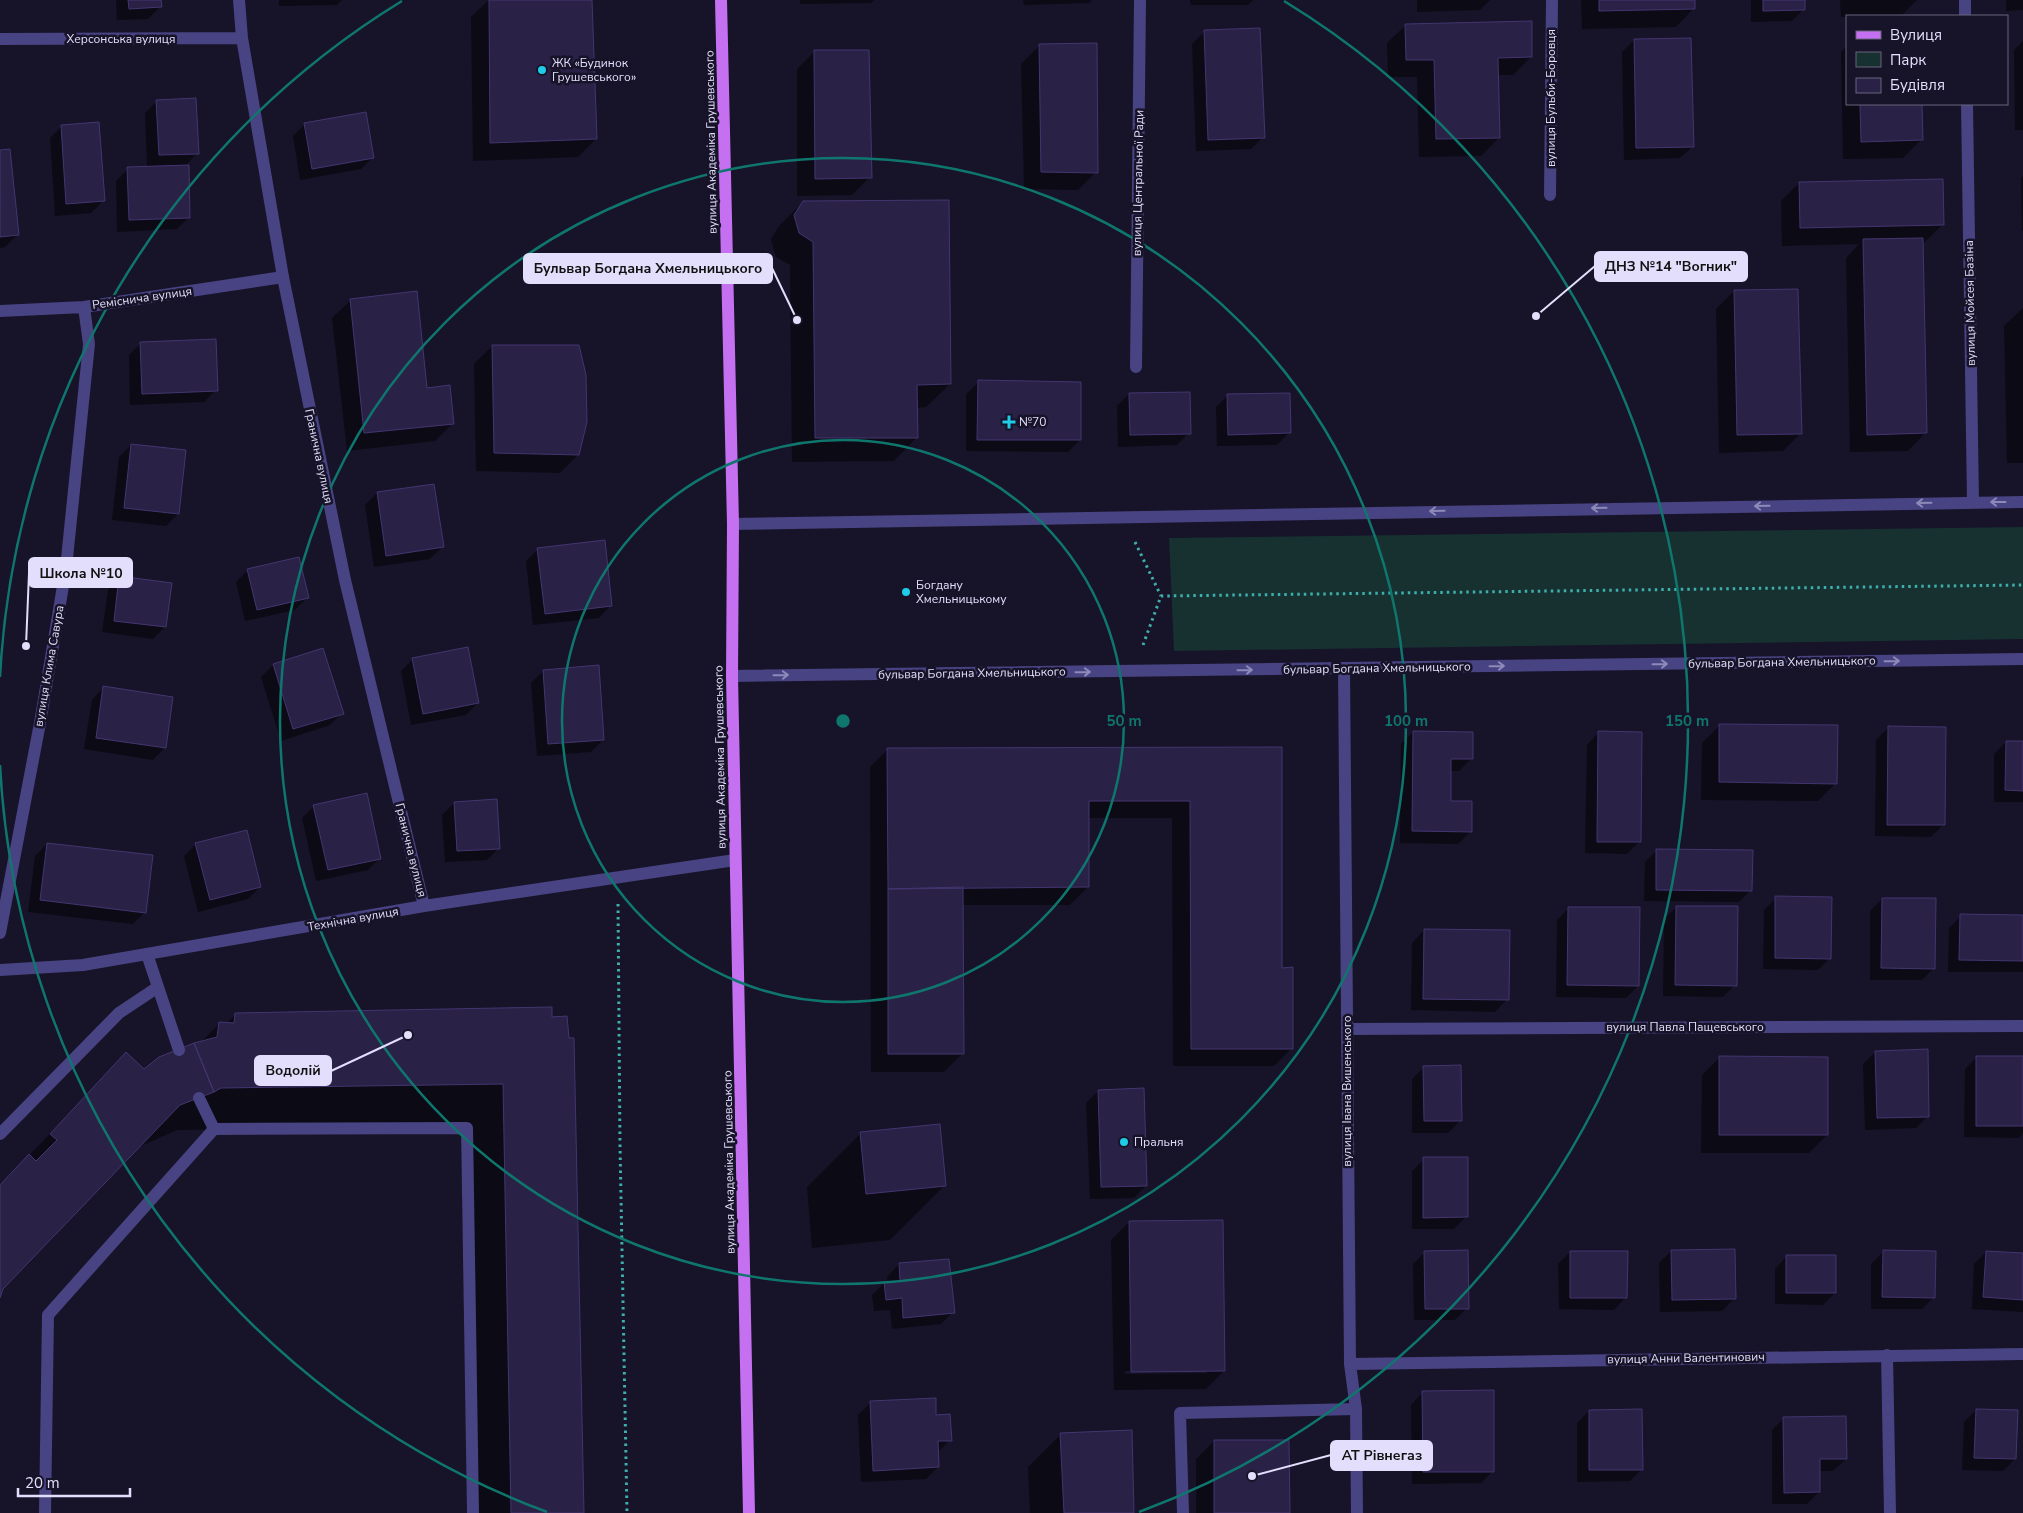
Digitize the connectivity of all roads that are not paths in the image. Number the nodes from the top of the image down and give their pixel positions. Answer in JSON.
{"nodes":[{"id":1,"x":239,"y":0,"type":"edge"},
{"id":2,"x":722,"y":0,"type":"edge"},
{"id":3,"x":1140,"y":0,"type":"edge"},
{"id":4,"x":1552,"y":0,"type":"edge"},
{"id":5,"x":1965,"y":0,"type":"edge"},
{"id":6,"x":1965,"y":15,"type":"edge"},
{"id":7,"x":242,"y":38,"type":"junction"},
{"id":8,"x":0,"y":39,"type":"edge"},
{"id":9,"x":1966,"y":105,"type":"edge"},
{"id":10,"x":1550,"y":195,"type":"dead end"},
{"id":11,"x":283,"y":277,"type":"junction"},
{"id":12,"x":84,"y":307,"type":"junction"},
{"id":13,"x":0,"y":311,"type":"edge"},
{"id":14,"x":1136,"y":366,"type":"dead end"},
{"id":15,"x":1973,"y":502,"type":"junction"},
{"id":16,"x":2023,"y":502,"type":"edge"},
{"id":17,"x":734,"y":524,"type":"junction"},
{"id":18,"x":2023,"y":659,"type":"edge"},
{"id":19,"x":1344,"y":668,"type":"junction"},
{"id":20,"x":732,"y":676,"type":"junction"},
{"id":21,"x":735,"y":860,"type":"junction"},
{"id":22,"x":424,"y":906,"type":"junction"},
{"id":23,"x":0,"y":934,"type":"edge"},
{"id":24,"x":147,"y":954,"type":"junction"},
{"id":25,"x":0,"y":970,"type":"edge"},
{"id":26,"x":158,"y":987,"type":"junction"},
{"id":27,"x":2023,"y":1026,"type":"edge"},
{"id":28,"x":1347,"y":1029,"type":"junction"},
{"id":29,"x":178,"y":1050,"type":"dead end"},
{"id":30,"x":199,"y":1098,"type":"dead end"},
{"id":31,"x":214,"y":1128,"type":"junction"},
{"id":32,"x":0,"y":1134,"type":"edge"},
{"id":33,"x":2023,"y":1354,"type":"edge"},
{"id":34,"x":1887,"y":1355,"type":"junction"},
{"id":35,"x":1350,"y":1364,"type":"junction"},
{"id":36,"x":1356,"y":1409,"type":"junction"},
{"id":37,"x":45,"y":1513,"type":"edge"},
{"id":38,"x":473,"y":1513,"type":"edge"},
{"id":39,"x":749,"y":1513,"type":"edge"},
{"id":40,"x":1183,"y":1513,"type":"edge"},
{"id":41,"x":1357,"y":1513,"type":"edge"},
{"id":42,"x":1890,"y":1513,"type":"edge"}],
"edges":[{"from":1,"to":7,"type":"street","name":"Гранична вулиця"},
{"from":2,"to":17,"type":"main road","name":"вулиця Академіка Грушевського"},
{"from":3,"to":14,"type":"street","name":"вулиця Центральної Ради"},
{"from":4,"to":10,"type":"street","name":"вулиця Бульби-Боровця"},
{"from":5,"to":6,"type":"street"},
{"from":7,"to":8,"type":"street","name":"Херсонська вулиця"},
{"from":7,"to":11,"type":"street","name":"Гранична вулиця"},
{"from":9,"to":15,"type":"street","name":"вулиця Мойсея Базіна"},
{"from":11,"to":12,"type":"street","name":"Реміснича вулиця"},
{"from":11,"to":22,"type":"street","name":"Гранична вулиця"},
{"from":12,"to":13,"type":"street","name":"Реміснича вулиця"},
{"from":12,"to":23,"type":"street","name":"вулиця Клима Савура"},
{"from":16,"to":15,"type":"street","one_way":true},
{"from":15,"to":17,"type":"street","one_way":true},
{"from":17,"to":20,"type":"main road","name":"вулиця Академіка Грушевського"},
{"from":19,"to":18,"type":"street","name":"бульвар Богдана Хмельницького","one_way":true},
{"from":20,"to":19,"type":"street","name":"бульвар Богдана Хмельницького","one_way":true},
{"from":19,"to":28,"type":"street","name":"вулиця Івана Вишенського"},
{"from":20,"to":21,"type":"main road","name":"вулиця Академіка Грушевського"},
{"from":21,"to":22,"type":"street","name":"Технічна вулиця"},
{"from":21,"to":39,"type":"main road","name":"вулиця Академіка Грушевського"},
{"from":22,"to":24,"type":"street","name":"Технічна вулиця"},
{"from":24,"to":25,"type":"street","name":"Технічна вулиця"},
{"from":24,"to":26,"type":"street"},
{"from":26,"to":29,"type":"street"},
{"from":26,"to":32,"type":"street"},
{"from":27,"to":28,"type":"street","name":"вулиця Павла Пащевського"},
{"from":28,"to":35,"type":"street","name":"вулиця Івана Вишенського"},
{"from":30,"to":31,"type":"street"},
{"from":31,"to":37,"type":"street"},
{"from":31,"to":38,"type":"street"},
{"from":33,"to":34,"type":"street","name":"вулиця Анни Валентинович"},
{"from":34,"to":35,"type":"street","name":"вулиця Анни Валентинович"},
{"from":34,"to":42,"type":"street"},
{"from":35,"to":36,"type":"street","name":"вулиця Івана Вишенського"},
{"from":36,"to":40,"type":"street"},
{"from":36,"to":41,"type":"street","name":"вулиця Івана Вишенського"}]}
